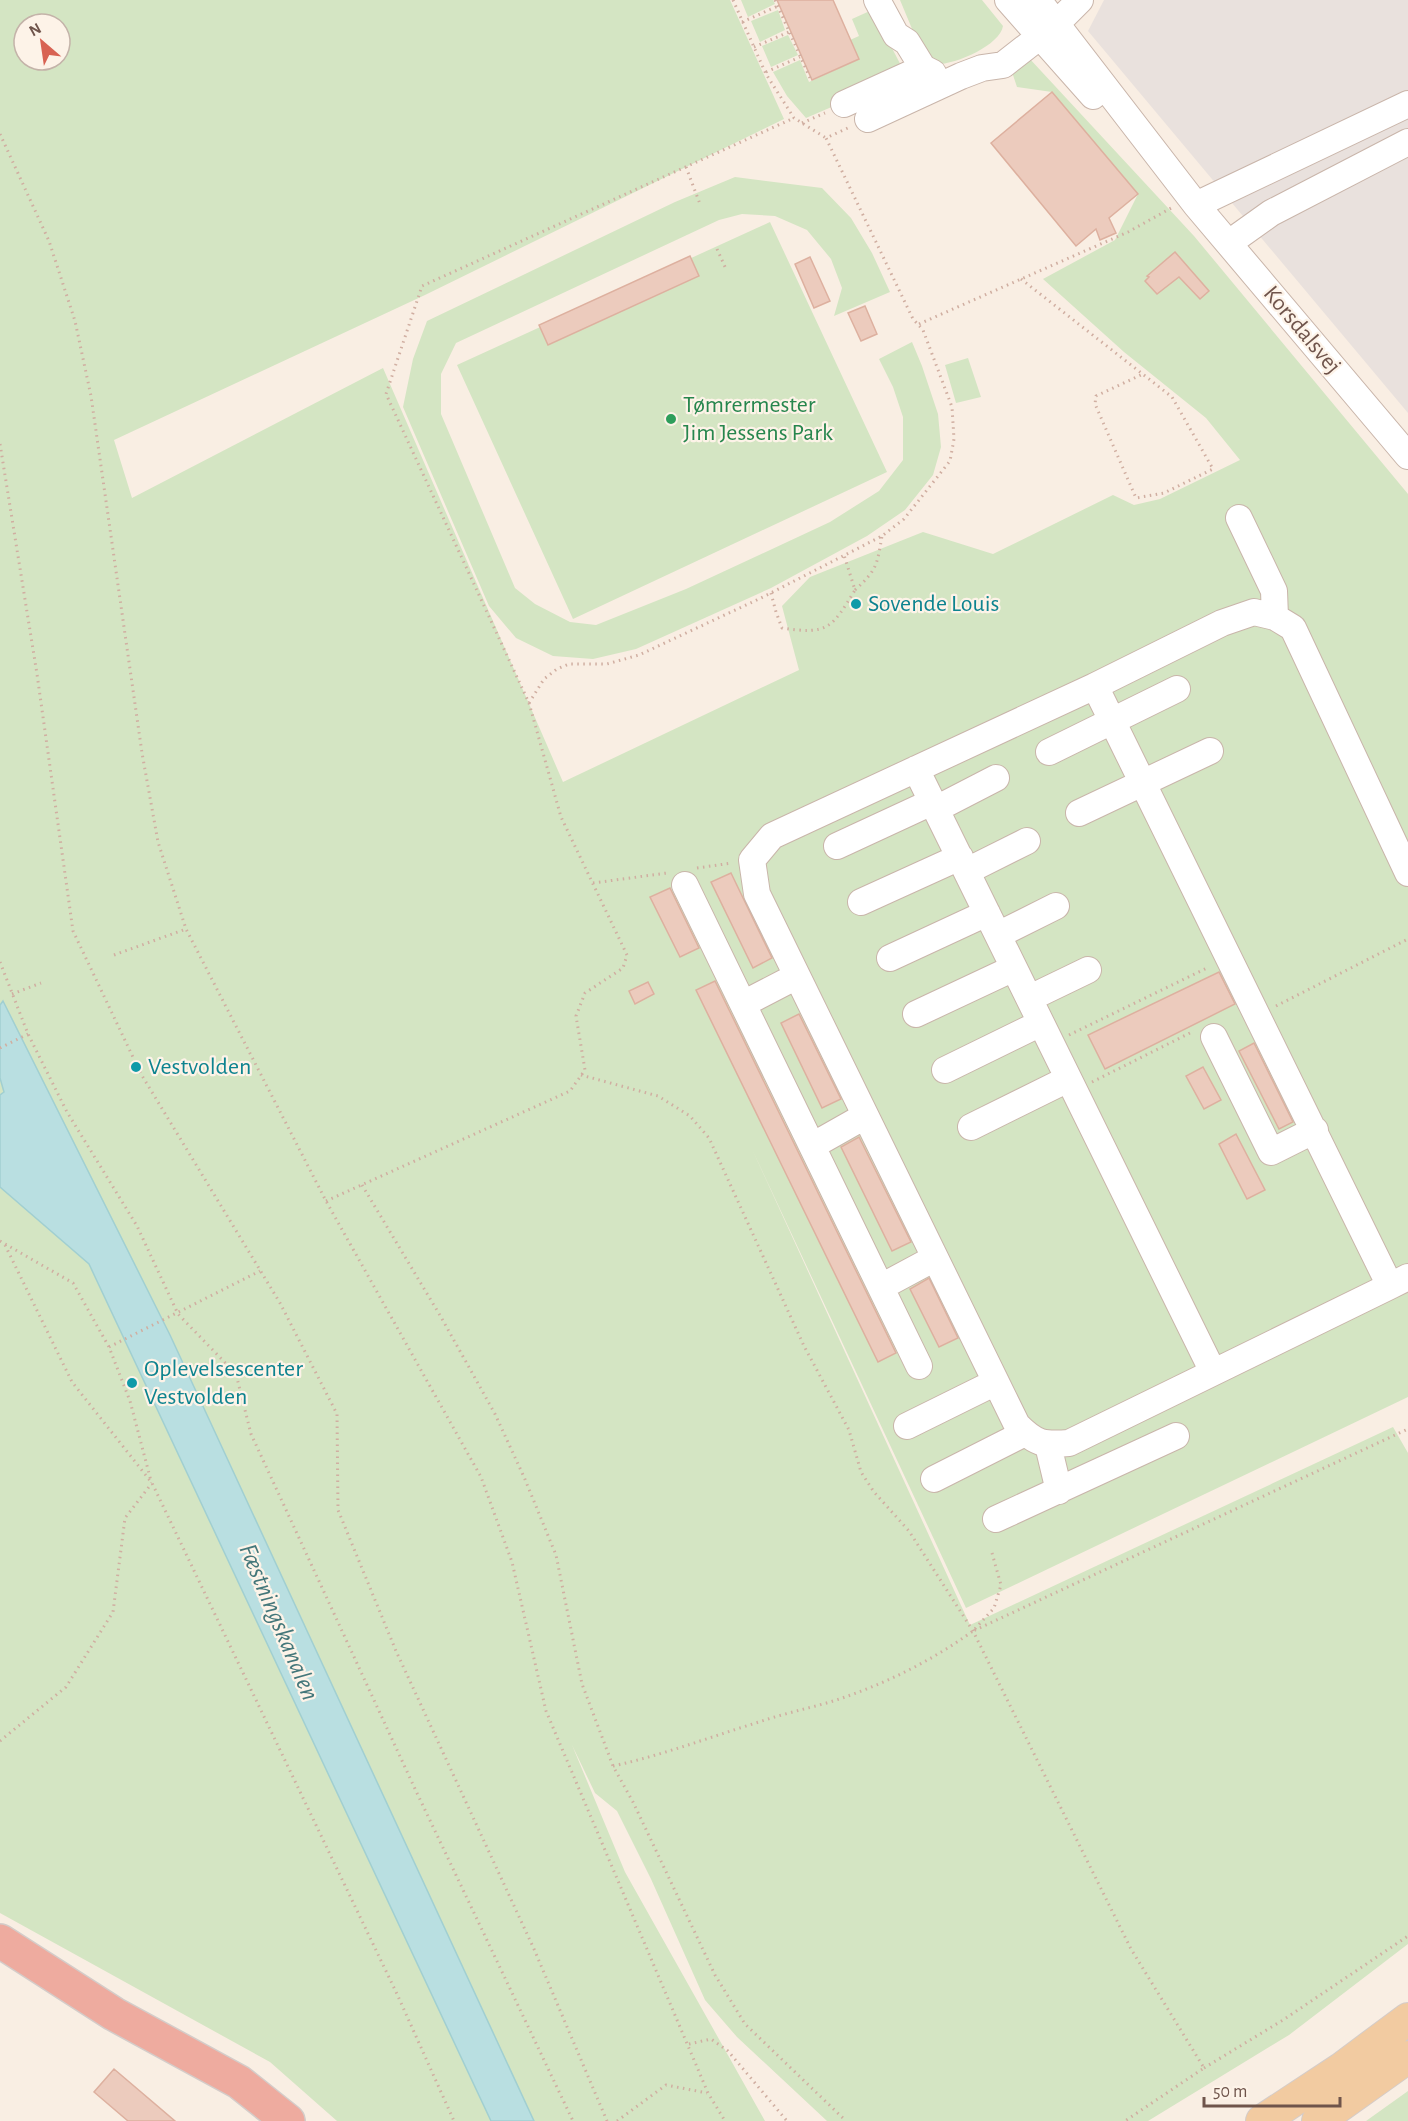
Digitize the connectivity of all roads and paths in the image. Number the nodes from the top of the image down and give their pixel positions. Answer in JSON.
{"nodes":[{"id":1,"x":733,"y":0,"type":"edge"},
{"id":2,"x":775,"y":0,"type":"edge"},
{"id":3,"x":877,"y":0,"type":"edge"},
{"id":4,"x":1008,"y":0,"type":"edge"},
{"id":5,"x":1080,"y":0,"type":"edge"},
{"id":6,"x":778,"y":6,"type":"junction"},
{"id":7,"x":1040,"y":13,"type":"edge"},
{"id":8,"x":742,"y":22,"type":"junction"},
{"id":9,"x":789,"y":32,"type":"junction"},
{"id":10,"x":754,"y":47,"type":"junction"},
{"id":11,"x":800,"y":57,"type":"junction"},
{"id":12,"x":765,"y":72,"type":"junction"},
{"id":13,"x":931,"y":77,"type":"junction"},
{"id":14,"x":810,"y":78,"type":"dead end"},
{"id":15,"x":1408,"y":104,"type":"edge"},
{"id":16,"x":844,"y":105,"type":"dead end"},
{"id":17,"x":794,"y":118,"type":"junction"},
{"id":18,"x":868,"y":119,"type":"joint"},
{"id":19,"x":0,"y":134,"type":"edge"},
{"id":20,"x":826,"y":138,"type":"junction"},
{"id":21,"x":1408,"y":142,"type":"edge"},
{"id":22,"x":686,"y":167,"type":"junction"},
{"id":23,"x":1193,"y":201,"type":"junction"},
{"id":24,"x":700,"y":204,"type":"dead end"},
{"id":25,"x":1229,"y":243,"type":"junction"},
{"id":26,"x":717,"y":249,"type":"dead end"},
{"id":27,"x":726,"y":269,"type":"dead end"},
{"id":28,"x":1021,"y":279,"type":"junction"},
{"id":29,"x":919,"y":324,"type":"junction"},
{"id":30,"x":1143,"y":374,"type":"junction"},
{"id":31,"x":0,"y":444,"type":"edge"},
{"id":32,"x":1408,"y":456,"type":"edge"},
{"id":33,"x":1239,"y":518,"type":"dead end"},
{"id":34,"x":882,"y":536,"type":"junction"},
{"id":35,"x":844,"y":555,"type":"junction"},
{"id":36,"x":855,"y":590,"type":"junction"},
{"id":37,"x":771,"y":593,"type":"junction"},
{"id":38,"x":1275,"y":617,"type":"junction"},
{"id":39,"x":1095,"y":686,"type":"junction"},
{"id":40,"x":1177,"y":689,"type":"dead end"},
{"id":41,"x":529,"y":703,"type":"junction"},
{"id":42,"x":1112,"y":720,"type":"junction"},
{"id":43,"x":1210,"y":751,"type":"dead end"},
{"id":44,"x":1049,"y":752,"type":"dead end"},
{"id":45,"x":916,"y":769,"type":"junction"},
{"id":46,"x":996,"y":778,"type":"dead end"},
{"id":47,"x":1143,"y":783,"type":"junction"},
{"id":48,"x":934,"y":805,"type":"junction"},
{"id":49,"x":1079,"y":813,"type":"dead end"},
{"id":50,"x":1027,"y":841,"type":"dead end"},
{"id":51,"x":837,"y":846,"type":"dead end"},
{"id":52,"x":963,"y":864,"type":"junction"},
{"id":53,"x":1408,"y":873,"type":"edge"},
{"id":54,"x":685,"y":885,"type":"dead end"},
{"id":55,"x":861,"y":902,"type":"dead end"},
{"id":56,"x":1056,"y":906,"type":"dead end"},
{"id":57,"x":992,"y":924,"type":"junction"},
{"id":58,"x":186,"y":929,"type":"junction"},
{"id":59,"x":1408,"y":939,"type":"edge"},
{"id":60,"x":114,"y":955,"type":"dead end"},
{"id":61,"x":1229,"y":957,"type":"junction"},
{"id":62,"x":890,"y":958,"type":"dead end"},
{"id":63,"x":0,"y":962,"type":"edge"},
{"id":64,"x":1014,"y":968,"type":"junction"},
{"id":65,"x":1088,"y":970,"type":"dead end"},
{"id":66,"x":797,"y":976,"type":"junction"},
{"id":67,"x":42,"y":983,"type":"dead end"},
{"id":68,"x":12,"y":994,"type":"junction"},
{"id":69,"x":1030,"y":998,"type":"junction"},
{"id":70,"x":743,"y":1004,"type":"junction"},
{"id":71,"x":916,"y":1014,"type":"dead end"},
{"id":72,"x":1258,"y":1015,"type":"junction"},
{"id":73,"x":1207,"y":1033,"type":"joint"},
{"id":74,"x":28,"y":1034,"type":"junction"},
{"id":75,"x":1046,"y":1034,"type":"junction"},
{"id":76,"x":0,"y":1048,"type":"edge"},
{"id":77,"x":945,"y":1070,"type":"dead end"},
{"id":78,"x":582,"y":1075,"type":"junction"},
{"id":79,"x":1071,"y":1085,"type":"junction"},
{"id":80,"x":866,"y":1116,"type":"junction"},
{"id":81,"x":971,"y":1127,"type":"dead end"},
{"id":82,"x":1315,"y":1130,"type":"junction"},
{"id":83,"x":812,"y":1146,"type":"junction"},
{"id":84,"x":362,"y":1185,"type":"junction"},
{"id":85,"x":326,"y":1201,"type":"junction"},
{"id":86,"x":0,"y":1241,"type":"edge"},
{"id":87,"x":5,"y":1245,"type":"junction"},
{"id":88,"x":935,"y":1258,"type":"junction"},
{"id":89,"x":260,"y":1271,"type":"junction"},
{"id":90,"x":1399,"y":1281,"type":"edge"},
{"id":91,"x":881,"y":1287,"type":"junction"},
{"id":92,"x":177,"y":1314,"type":"junction"},
{"id":93,"x":110,"y":1347,"type":"junction"},
{"id":94,"x":920,"y":1366,"type":"dead end"},
{"id":95,"x":1213,"y":1372,"type":"junction"},
{"id":96,"x":996,"y":1382,"type":"junction"},
{"id":97,"x":907,"y":1426,"type":"dead end"},
{"id":98,"x":1408,"y":1429,"type":"edge"},
{"id":99,"x":1025,"y":1433,"type":"junction"},
{"id":100,"x":1176,"y":1436,"type":"dead end"},
{"id":101,"x":1048,"y":1445,"type":"junction"},
{"id":102,"x":934,"y":1479,"type":"dead end"},
{"id":103,"x":152,"y":1484,"type":"junction"},
{"id":104,"x":1059,"y":1491,"type":"junction"},
{"id":105,"x":996,"y":1519,"type":"dead end"},
{"id":106,"x":992,"y":1553,"type":"dead end"},
{"id":107,"x":973,"y":1631,"type":"junction"},
{"id":108,"x":0,"y":1741,"type":"edge"},
{"id":109,"x":613,"y":1766,"type":"junction"},
{"id":110,"x":1408,"y":1936,"type":"edge"},
{"id":111,"x":0,"y":1941,"type":"edge"},
{"id":112,"x":1408,"y":2019,"type":"edge"},
{"id":113,"x":689,"y":2044,"type":"junction"},
{"id":114,"x":1408,"y":2057,"type":"edge"},
{"id":115,"x":1204,"y":2068,"type":"junction"},
{"id":116,"x":708,"y":2093,"type":"junction"},
{"id":117,"x":288,"y":2121,"type":"edge"},
{"id":118,"x":454,"y":2121,"type":"edge"},
{"id":119,"x":573,"y":2121,"type":"edge"},
{"id":120,"x":607,"y":2121,"type":"edge"},
{"id":121,"x":617,"y":2121,"type":"edge"},
{"id":122,"x":725,"y":2121,"type":"edge"},
{"id":123,"x":787,"y":2121,"type":"edge"},
{"id":124,"x":846,"y":2121,"type":"edge"},
{"id":125,"x":1125,"y":2121,"type":"edge"},
{"id":126,"x":1262,"y":2121,"type":"edge"},
{"id":127,"x":1318,"y":2121,"type":"edge"}],
"edges":[{"from":1,"to":8,"type":"path"},
{"from":2,"to":6,"type":"path"},
{"from":3,"to":13,"type":"street"},
{"from":4,"to":7,"type":"street","name":"Korsdalsvej"},
{"from":5,"to":7,"type":"street"},
{"from":6,"to":8,"type":"path"},
{"from":6,"to":9,"type":"path"},
{"from":7,"to":13,"type":"street"},
{"from":7,"to":23,"type":"street","name":"Korsdalsvej"},
{"from":8,"to":10,"type":"path"},
{"from":9,"to":10,"type":"path"},
{"from":9,"to":11,"type":"path"},
{"from":10,"to":12,"type":"path"},
{"from":11,"to":12,"type":"path"},
{"from":11,"to":14,"type":"path"},
{"from":12,"to":17,"type":"path"},
{"from":13,"to":16,"type":"street"},
{"from":13,"to":18,"type":"street"},
{"from":15,"to":23,"type":"street"},
{"from":17,"to":20,"type":"path"},
{"from":17,"to":22,"type":"path"},
{"from":18,"to":20,"type":"path"},
{"from":19,"to":58,"type":"path"},
{"from":20,"to":29,"type":"path"},
{"from":21,"to":25,"type":"street"},
{"from":22,"to":24,"type":"path"},
{"from":22,"to":41,"type":"path"},
{"from":23,"to":25,"type":"street","name":"Korsdalsvej"},
{"from":23,"to":28,"type":"path"},
{"from":25,"to":32,"type":"street","name":"Korsdalsvej"},
{"from":26,"to":27,"type":"path"},
{"from":28,"to":29,"type":"path"},
{"from":28,"to":30,"type":"path"},
{"from":29,"to":34,"type":"path"},
{"from":30,"to":30,"type":"path"},
{"from":31,"to":89,"type":"path"},
{"from":33,"to":38,"type":"street"},
{"from":34,"to":35,"type":"path"},
{"from":34,"to":36,"type":"path"},
{"from":35,"to":36,"type":"path"},
{"from":35,"to":37,"type":"path"},
{"from":36,"to":37,"type":"path"},
{"from":37,"to":41,"type":"path"},
{"from":38,"to":39,"type":"street"},
{"from":38,"to":53,"type":"street"},
{"from":39,"to":42,"type":"street"},
{"from":39,"to":45,"type":"street"},
{"from":40,"to":42,"type":"street"},
{"from":41,"to":78,"type":"path"},
{"from":42,"to":44,"type":"street"},
{"from":42,"to":47,"type":"street"},
{"from":43,"to":47,"type":"street"},
{"from":45,"to":48,"type":"street"},
{"from":45,"to":66,"type":"street"},
{"from":46,"to":48,"type":"street"},
{"from":47,"to":49,"type":"street"},
{"from":47,"to":61,"type":"street"},
{"from":48,"to":51,"type":"street"},
{"from":48,"to":52,"type":"street"},
{"from":50,"to":52,"type":"street"},
{"from":52,"to":55,"type":"street"},
{"from":52,"to":57,"type":"street"},
{"from":54,"to":70,"type":"street"},
{"from":56,"to":57,"type":"street"},
{"from":57,"to":62,"type":"street"},
{"from":57,"to":64,"type":"street"},
{"from":58,"to":60,"type":"path"},
{"from":58,"to":85,"type":"path"},
{"from":59,"to":72,"type":"path"},
{"from":61,"to":72,"type":"street"},
{"from":61,"to":75,"type":"path"},
{"from":63,"to":68,"type":"path"},
{"from":64,"to":69,"type":"street"},
{"from":64,"to":71,"type":"street"},
{"from":65,"to":69,"type":"street"},
{"from":66,"to":70,"type":"street"},
{"from":66,"to":80,"type":"street"},
{"from":67,"to":68,"type":"path"},
{"from":68,"to":74,"type":"path"},
{"from":69,"to":75,"type":"street"},
{"from":70,"to":83,"type":"street"},
{"from":72,"to":82,"type":"street"},
{"from":73,"to":79,"type":"path"},
{"from":73,"to":82,"type":"street"},
{"from":74,"to":76,"type":"path"},
{"from":74,"to":92,"type":"path"},
{"from":75,"to":77,"type":"street"},
{"from":75,"to":79,"type":"street"},
{"from":78,"to":84,"type":"path"},
{"from":78,"to":107,"type":"path"},
{"from":79,"to":81,"type":"street"},
{"from":79,"to":95,"type":"street"},
{"from":80,"to":83,"type":"street"},
{"from":80,"to":88,"type":"street"},
{"from":82,"to":90,"type":"street"},
{"from":83,"to":91,"type":"street"},
{"from":84,"to":85,"type":"path"},
{"from":84,"to":109,"type":"path"},
{"from":85,"to":113,"type":"path"},
{"from":86,"to":87,"type":"path"},
{"from":87,"to":93,"type":"path"},
{"from":87,"to":103,"type":"path"},
{"from":88,"to":91,"type":"street"},
{"from":88,"to":96,"type":"street"},
{"from":89,"to":92,"type":"path"},
{"from":89,"to":120,"type":"path"},
{"from":90,"to":95,"type":"street"},
{"from":91,"to":94,"type":"street"},
{"from":92,"to":93,"type":"path"},
{"from":92,"to":119,"type":"path"},
{"from":93,"to":103,"type":"path"},
{"from":95,"to":101,"type":"street"},
{"from":96,"to":97,"type":"street"},
{"from":96,"to":99,"type":"street"},
{"from":98,"to":107,"type":"path"},
{"from":99,"to":101,"type":"street"},
{"from":99,"to":102,"type":"street"},
{"from":100,"to":104,"type":"street"},
{"from":101,"to":104,"type":"street"},
{"from":103,"to":108,"type":"path"},
{"from":103,"to":118,"type":"path"},
{"from":104,"to":105,"type":"street"},
{"from":106,"to":107,"type":"path"},
{"from":107,"to":109,"type":"path"},
{"from":107,"to":115,"type":"path"},
{"from":109,"to":124,"type":"path"},
{"from":110,"to":115,"type":"path"},
{"from":111,"to":117,"type":"highway"},
{"from":112,"to":126,"type":"main road"},
{"from":113,"to":116,"type":"path"},
{"from":113,"to":123,"type":"path"},
{"from":114,"to":127,"type":"main road"},
{"from":115,"to":125,"type":"path"},
{"from":116,"to":121,"type":"path"},
{"from":116,"to":122,"type":"path"}]}
